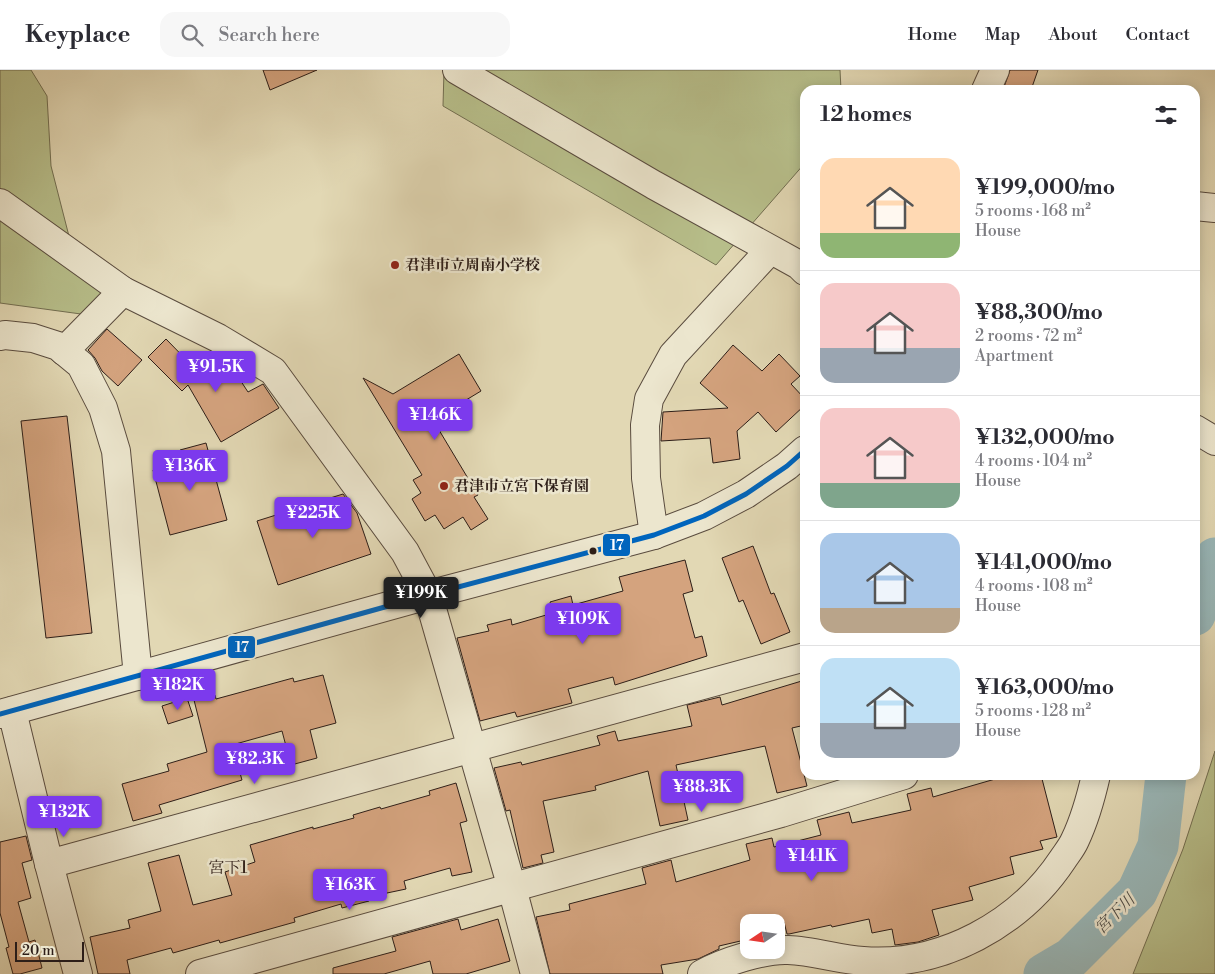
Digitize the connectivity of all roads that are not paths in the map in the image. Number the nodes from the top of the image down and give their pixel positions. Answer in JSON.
{"nodes":[{"id":1,"x":457,"y":70,"type":"edge"},
{"id":2,"x":995,"y":70,"type":"edge"},
{"id":3,"x":988,"y":85,"type":"edge"},
{"id":4,"x":0,"y":203,"type":"edge"},
{"id":5,"x":1200,"y":206,"type":"edge"},
{"id":6,"x":1215,"y":208,"type":"edge"},
{"id":7,"x":770,"y":250,"type":"junction"},
{"id":8,"x":800,"y":266,"type":"edge"},
{"id":9,"x":123,"y":291,"type":"junction"},
{"id":10,"x":0,"y":336,"type":"edge"},
{"id":11,"x":64,"y":351,"type":"junction"},
{"id":12,"x":1200,"y":432,"type":"edge"},
{"id":13,"x":1215,"y":441,"type":"edge"},
{"id":14,"x":800,"y":454,"type":"edge"},
{"id":15,"x":654,"y":534,"type":"junction"},
{"id":16,"x":428,"y":595,"type":"junction"},
{"id":17,"x":800,"y":658,"type":"edge"},
{"id":18,"x":138,"y":676,"type":"junction"},
{"id":19,"x":6,"y":712,"type":"edge"},
{"id":20,"x":472,"y":748,"type":"junction"},
{"id":21,"x":888,"y":780,"type":"edge"},
{"id":22,"x":1095,"y":780,"type":"edge"},
{"id":23,"x":49,"y":864,"type":"junction"},
{"id":24,"x":512,"y":888,"type":"junction"},
{"id":25,"x":78,"y":974,"type":"edge"},
{"id":26,"x":200,"y":974,"type":"edge"},
{"id":27,"x":535,"y":974,"type":"edge"},
{"id":28,"x":702,"y":974,"type":"edge"}],
"edges":[{"from":1,"to":7,"type":"street"},
{"from":2,"to":3,"type":"street"},
{"from":4,"to":9,"type":"street"},
{"from":5,"to":6,"type":"street"},
{"from":7,"to":8,"type":"street"},
{"from":7,"to":15,"type":"street"},
{"from":9,"to":11,"type":"street"},
{"from":9,"to":16,"type":"street"},
{"from":10,"to":11,"type":"street"},
{"from":11,"to":18,"type":"street"},
{"from":12,"to":13,"type":"street"},
{"from":14,"to":15,"type":"street"},
{"from":15,"to":16,"type":"street"},
{"from":16,"to":18,"type":"street"},
{"from":16,"to":20,"type":"street"},
{"from":17,"to":20,"type":"street"},
{"from":18,"to":19,"type":"street"},
{"from":19,"to":23,"type":"street"},
{"from":20,"to":23,"type":"street"},
{"from":20,"to":24,"type":"street"},
{"from":21,"to":24,"type":"street"},
{"from":22,"to":28,"type":"street"},
{"from":23,"to":25,"type":"street"},
{"from":24,"to":26,"type":"street"},
{"from":24,"to":27,"type":"street"}]}
